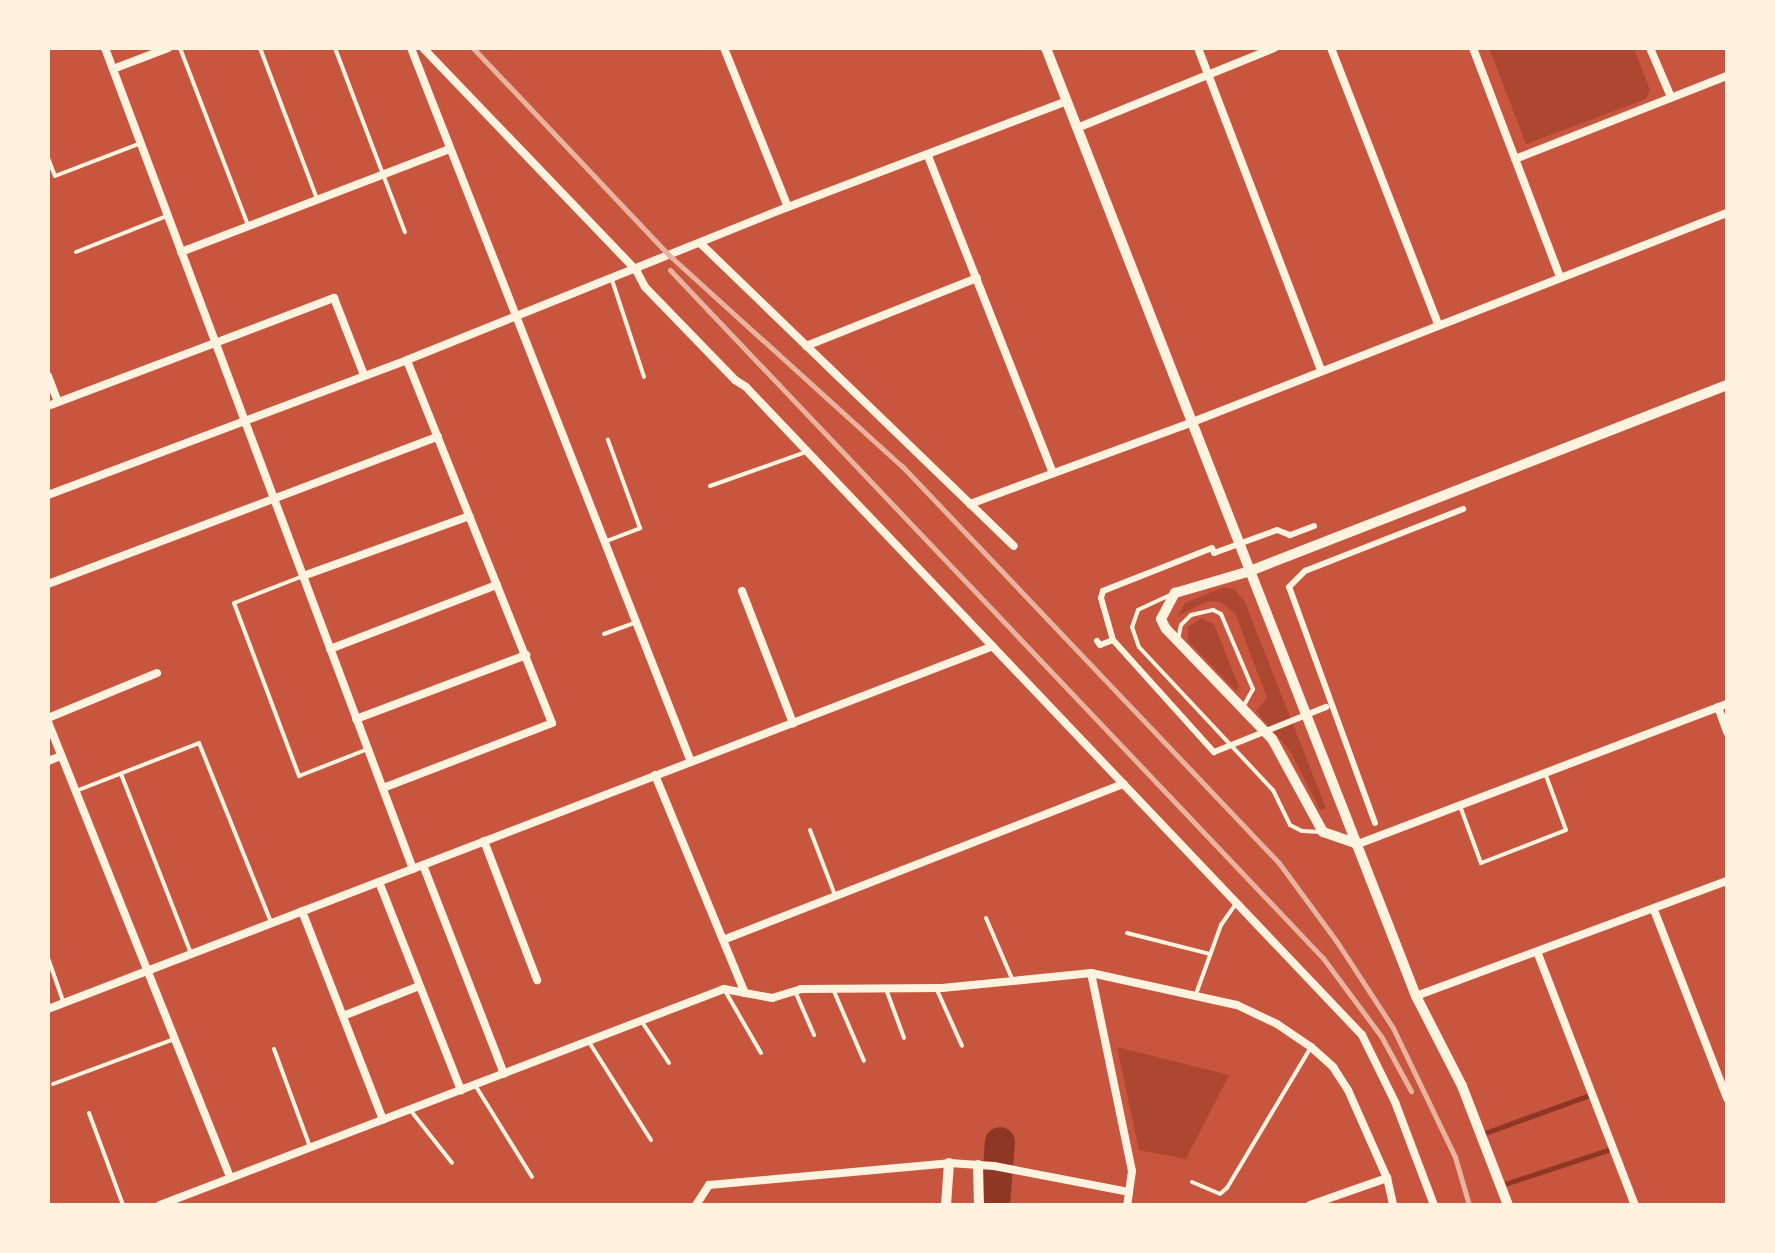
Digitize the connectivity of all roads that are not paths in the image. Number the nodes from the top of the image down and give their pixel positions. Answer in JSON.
{"nodes":[{"id":1,"x":105,"y":48,"type":"edge"},
{"id":2,"x":168,"y":48,"type":"edge"},
{"id":3,"x":180,"y":48,"type":"edge"},
{"id":4,"x":260,"y":48,"type":"edge"},
{"id":5,"x":335,"y":48,"type":"edge"},
{"id":6,"x":411,"y":48,"type":"edge"},
{"id":7,"x":423,"y":48,"type":"edge"},
{"id":8,"x":724,"y":48,"type":"edge"},
{"id":9,"x":1046,"y":48,"type":"edge"},
{"id":10,"x":1198,"y":48,"type":"edge"},
{"id":11,"x":1274,"y":48,"type":"edge"},
{"id":12,"x":1331,"y":48,"type":"edge"},
{"id":13,"x":1473,"y":48,"type":"edge"},
{"id":14,"x":1650,"y":48,"type":"edge"},
{"id":15,"x":113,"y":69,"type":"junction"},
{"id":16,"x":1208,"y":74,"type":"junction"},
{"id":17,"x":1727,"y":76,"type":"edge"},
{"id":18,"x":1671,"y":97,"type":"junction"},
{"id":19,"x":1067,"y":101,"type":"junction"},
{"id":20,"x":1077,"y":128,"type":"junction"},
{"id":21,"x":141,"y":143,"type":"junction"},
{"id":22,"x":449,"y":149,"type":"junction"},
{"id":23,"x":928,"y":156,"type":"junction"},
{"id":24,"x":48,"y":158,"type":"edge"},
{"id":25,"x":1515,"y":159,"type":"junction"},
{"id":26,"x":383,"y":174,"type":"junction"},
{"id":27,"x":317,"y":200,"type":"junction"},
{"id":28,"x":788,"y":207,"type":"junction"},
{"id":29,"x":1727,"y":213,"type":"edge"},
{"id":30,"x":167,"y":215,"type":"junction"},
{"id":31,"x":249,"y":226,"type":"junction"},
{"id":32,"x":405,"y":232,"type":"dead end"},
{"id":33,"x":700,"y":243,"type":"junction"},
{"id":34,"x":76,"y":252,"type":"dead end"},
{"id":35,"x":181,"y":252,"type":"junction"},
{"id":36,"x":636,"y":270,"type":"junction"},
{"id":37,"x":1560,"y":277,"type":"junction"},
{"id":38,"x":977,"y":278,"type":"junction"},
{"id":39,"x":612,"y":280,"type":"junction"},
{"id":40,"x":517,"y":316,"type":"junction"},
{"id":41,"x":1438,"y":324,"type":"junction"},
{"id":42,"x":216,"y":343,"type":"junction"},
{"id":43,"x":806,"y":346,"type":"junction"},
{"id":44,"x":407,"y":360,"type":"junction"},
{"id":45,"x":1321,"y":370,"type":"junction"},
{"id":46,"x":364,"y":375,"type":"junction"},
{"id":47,"x":48,"y":376,"type":"edge"},
{"id":48,"x":644,"y":377,"type":"dead end"},
{"id":49,"x":1727,"y":385,"type":"edge"},
{"id":50,"x":58,"y":402,"type":"junction"},
{"id":51,"x":48,"y":406,"type":"edge"},
{"id":52,"x":245,"y":420,"type":"junction"},
{"id":53,"x":1190,"y":423,"type":"junction"},
{"id":54,"x":438,"y":437,"type":"junction"},
{"id":55,"x":608,"y":440,"type":"dead end"},
{"id":56,"x":808,"y":452,"type":"junction"},
{"id":57,"x":1053,"y":473,"type":"junction"},
{"id":58,"x":710,"y":486,"type":"dead end"},
{"id":59,"x":48,"y":495,"type":"edge"},
{"id":60,"x":274,"y":498,"type":"junction"},
{"id":61,"x":970,"y":504,"type":"junction"},
{"id":62,"x":1463,"y":509,"type":"dead end"},
{"id":63,"x":470,"y":516,"type":"junction"},
{"id":64,"x":1314,"y":526,"type":"dead end"},
{"id":65,"x":604,"y":542,"type":"junction"},
{"id":66,"x":1239,"y":543,"type":"junction"},
{"id":67,"x":1014,"y":546,"type":"dead end"},
{"id":68,"x":1250,"y":571,"type":"junction"},
{"id":69,"x":303,"y":576,"type":"junction"},
{"id":70,"x":48,"y":584,"type":"edge"},
{"id":71,"x":497,"y":585,"type":"junction"},
{"id":72,"x":742,"y":591,"type":"dead end"},
{"id":73,"x":1175,"y":593,"type":"junction"},
{"id":74,"x":636,"y":622,"type":"junction"},
{"id":75,"x":604,"y":634,"type":"dead end"},
{"id":76,"x":1113,"y":640,"type":"junction"},
{"id":77,"x":1097,"y":641,"type":"dead end"},
{"id":78,"x":1178,"y":642,"type":"junction"},
{"id":79,"x":993,"y":646,"type":"junction"},
{"id":80,"x":330,"y":649,"type":"junction"},
{"id":81,"x":526,"y":655,"type":"junction"},
{"id":82,"x":157,"y":673,"type":"dead end"},
{"id":83,"x":1722,"y":705,"type":"edge"},
{"id":84,"x":1326,"y":707,"type":"dead end"},
{"id":85,"x":1242,"y":708,"type":"junction"},
{"id":86,"x":356,"y":719,"type":"junction"},
{"id":87,"x":48,"y":720,"type":"edge"},
{"id":88,"x":793,"y":723,"type":"junction"},
{"id":89,"x":1727,"y":732,"type":"edge"},
{"id":90,"x":368,"y":749,"type":"junction"},
{"id":91,"x":61,"y":756,"type":"junction"},
{"id":92,"x":48,"y":761,"type":"edge"},
{"id":93,"x":691,"y":762,"type":"junction"},
{"id":94,"x":1545,"y":773,"type":"junction"},
{"id":95,"x":121,"y":774,"type":"junction"},
{"id":96,"x":655,"y":775,"type":"junction"},
{"id":97,"x":1124,"y":784,"type":"junction"},
{"id":98,"x":383,"y":788,"type":"junction"},
{"id":99,"x":76,"y":791,"type":"junction"},
{"id":100,"x":1460,"y":806,"type":"junction"},
{"id":101,"x":1375,"y":823,"type":"dead end"},
{"id":102,"x":810,"y":830,"type":"dead end"},
{"id":103,"x":1323,"y":832,"type":"junction"},
{"id":104,"x":484,"y":841,"type":"junction"},
{"id":105,"x":1358,"y":844,"type":"junction"},
{"id":106,"x":423,"y":865,"type":"junction"},
{"id":107,"x":413,"y":869,"type":"junction"},
{"id":108,"x":1727,"y":881,"type":"edge"},
{"id":109,"x":379,"y":882,"type":"junction"},
{"id":110,"x":836,"y":897,"type":"junction"},
{"id":111,"x":1237,"y":903,"type":"junction"},
{"id":112,"x":1654,"y":910,"type":"junction"},
{"id":113,"x":302,"y":911,"type":"junction"},
{"id":114,"x":986,"y":918,"type":"dead end"},
{"id":115,"x":272,"y":923,"type":"junction"},
{"id":116,"x":1127,"y":933,"type":"dead end"},
{"id":117,"x":723,"y":940,"type":"junction"},
{"id":118,"x":191,"y":954,"type":"junction"},
{"id":119,"x":1210,"y":954,"type":"junction"},
{"id":120,"x":1538,"y":954,"type":"junction"},
{"id":121,"x":48,"y":958,"type":"edge"},
{"id":122,"x":147,"y":971,"type":"junction"},
{"id":123,"x":1091,"y":973,"type":"junction"},
{"id":124,"x":537,"y":980,"type":"dead end"},
{"id":125,"x":1013,"y":981,"type":"junction"},
{"id":126,"x":419,"y":986,"type":"junction"},
{"id":127,"x":936,"y":988,"type":"junction"},
{"id":128,"x":724,"y":989,"type":"junction"},
{"id":129,"x":833,"y":989,"type":"junction"},
{"id":130,"x":886,"y":989,"type":"junction"},
{"id":131,"x":795,"y":991,"type":"junction"},
{"id":132,"x":745,"y":993,"type":"junction"},
{"id":133,"x":1196,"y":994,"type":"junction"},
{"id":134,"x":1416,"y":996,"type":"junction"},
{"id":135,"x":64,"y":1003,"type":"junction"},
{"id":136,"x":48,"y":1009,"type":"edge"},
{"id":137,"x":343,"y":1016,"type":"junction"},
{"id":138,"x":641,"y":1021,"type":"junction"},
{"id":139,"x":814,"y":1035,"type":"dead end"},
{"id":140,"x":904,"y":1038,"type":"dead end"},
{"id":141,"x":174,"y":1039,"type":"junction"},
{"id":142,"x":589,"y":1042,"type":"junction"},
{"id":143,"x":962,"y":1046,"type":"dead end"},
{"id":144,"x":1311,"y":1047,"type":"junction"},
{"id":145,"x":274,"y":1049,"type":"dead end"},
{"id":146,"x":761,"y":1053,"type":"dead end"},
{"id":147,"x":864,"y":1061,"type":"dead end"},
{"id":148,"x":669,"y":1063,"type":"dead end"},
{"id":149,"x":504,"y":1074,"type":"junction"},
{"id":150,"x":53,"y":1084,"type":"dead end"},
{"id":151,"x":475,"y":1085,"type":"junction"},
{"id":152,"x":461,"y":1090,"type":"junction"},
{"id":153,"x":1727,"y":1098,"type":"edge"},
{"id":154,"x":410,"y":1110,"type":"junction"},
{"id":155,"x":89,"y":1113,"type":"dead end"},
{"id":156,"x":383,"y":1120,"type":"junction"},
{"id":157,"x":651,"y":1140,"type":"dead end"},
{"id":158,"x":310,"y":1147,"type":"junction"},
{"id":159,"x":452,"y":1163,"type":"dead end"},
{"id":160,"x":949,"y":1163,"type":"junction"},
{"id":161,"x":978,"y":1165,"type":"junction"},
{"id":162,"x":532,"y":1177,"type":"dead end"},
{"id":163,"x":230,"y":1178,"type":"junction"},
{"id":164,"x":1387,"y":1178,"type":"junction"},
{"id":165,"x":1192,"y":1182,"type":"dead end"},
{"id":166,"x":1129,"y":1192,"type":"junction"},
{"id":167,"x":123,"y":1205,"type":"edge"},
{"id":168,"x":160,"y":1205,"type":"edge"},
{"id":169,"x":696,"y":1205,"type":"edge"},
{"id":170,"x":946,"y":1205,"type":"edge"},
{"id":171,"x":979,"y":1205,"type":"edge"},
{"id":172,"x":1127,"y":1205,"type":"edge"},
{"id":173,"x":1310,"y":1205,"type":"edge"},
{"id":174,"x":1393,"y":1205,"type":"edge"},
{"id":175,"x":1434,"y":1205,"type":"edge"},
{"id":176,"x":1508,"y":1205,"type":"edge"},
{"id":177,"x":1635,"y":1205,"type":"edge"}],
"edges":[{"from":1,"to":15,"type":"street"},
{"from":2,"to":15,"type":"street"},
{"from":3,"to":31,"type":"lane"},
{"from":4,"to":27,"type":"lane"},
{"from":5,"to":26,"type":"lane"},
{"from":6,"to":22,"type":"street"},
{"from":7,"to":36,"type":"street"},
{"from":8,"to":28,"type":"street"},
{"from":9,"to":19,"type":"street"},
{"from":10,"to":16,"type":"street"},
{"from":11,"to":16,"type":"street"},
{"from":12,"to":41,"type":"street"},
{"from":13,"to":25,"type":"street"},
{"from":14,"to":18,"type":"street"},
{"from":15,"to":21,"type":"street"},
{"from":16,"to":20,"type":"street"},
{"from":16,"to":45,"type":"street"},
{"from":17,"to":18,"type":"street"},
{"from":18,"to":25,"type":"street"},
{"from":19,"to":20,"type":"street"},
{"from":19,"to":23,"type":"street"},
{"from":20,"to":53,"type":"street"},
{"from":21,"to":24,"type":"lane"},
{"from":21,"to":30,"type":"street"},
{"from":22,"to":26,"type":"street"},
{"from":22,"to":40,"type":"street"},
{"from":23,"to":28,"type":"street"},
{"from":23,"to":38,"type":"street"},
{"from":25,"to":37,"type":"street"},
{"from":26,"to":27,"type":"street"},
{"from":26,"to":32,"type":"lane"},
{"from":27,"to":31,"type":"street"},
{"from":28,"to":33,"type":"street"},
{"from":29,"to":37,"type":"street"},
{"from":30,"to":34,"type":"lane"},
{"from":30,"to":35,"type":"street"},
{"from":31,"to":35,"type":"street"},
{"from":33,"to":36,"type":"street"},
{"from":33,"to":43,"type":"street"},
{"from":35,"to":42,"type":"street"},
{"from":36,"to":39,"type":"street"},
{"from":36,"to":56,"type":"street"},
{"from":37,"to":41,"type":"street"},
{"from":38,"to":43,"type":"street"},
{"from":38,"to":57,"type":"street"},
{"from":39,"to":40,"type":"street"},
{"from":39,"to":48,"type":"lane"},
{"from":40,"to":44,"type":"street"},
{"from":40,"to":65,"type":"street"},
{"from":41,"to":45,"type":"street"},
{"from":42,"to":46,"type":"street"},
{"from":42,"to":50,"type":"street"},
{"from":42,"to":52,"type":"street"},
{"from":43,"to":61,"type":"street"},
{"from":44,"to":46,"type":"street"},
{"from":44,"to":54,"type":"street"},
{"from":45,"to":53,"type":"street"},
{"from":46,"to":52,"type":"street"},
{"from":47,"to":50,"type":"street"},
{"from":49,"to":68,"type":"street"},
{"from":50,"to":51,"type":"street"},
{"from":52,"to":59,"type":"street"},
{"from":52,"to":60,"type":"street"},
{"from":53,"to":57,"type":"street"},
{"from":53,"to":66,"type":"street"},
{"from":54,"to":60,"type":"street"},
{"from":54,"to":63,"type":"street"},
{"from":55,"to":65,"type":"lane"},
{"from":56,"to":58,"type":"lane"},
{"from":56,"to":79,"type":"street"},
{"from":57,"to":61,"type":"street"},
{"from":60,"to":69,"type":"street"},
{"from":60,"to":70,"type":"street"},
{"from":61,"to":67,"type":"street"},
{"from":62,"to":101,"type":"street"},
{"from":63,"to":69,"type":"street"},
{"from":63,"to":71,"type":"street"},
{"from":64,"to":66,"type":"street"},
{"from":65,"to":74,"type":"street"},
{"from":66,"to":68,"type":"street"},
{"from":66,"to":76,"type":"street"},
{"from":68,"to":73,"type":"street"},
{"from":68,"to":105,"type":"street"},
{"from":69,"to":80,"type":"street"},
{"from":69,"to":90,"type":"lane"},
{"from":71,"to":80,"type":"street"},
{"from":71,"to":81,"type":"street"},
{"from":72,"to":88,"type":"street"},
{"from":73,"to":78,"type":"street"},
{"from":73,"to":103,"type":"lane"},
{"from":74,"to":75,"type":"lane"},
{"from":74,"to":93,"type":"street"},
{"from":76,"to":77,"type":"street"},
{"from":76,"to":84,"type":"street"},
{"from":78,"to":85,"type":"street"},
{"from":78,"to":85,"type":"lane"},
{"from":79,"to":88,"type":"street"},
{"from":79,"to":97,"type":"street"},
{"from":80,"to":86,"type":"street"},
{"from":81,"to":86,"type":"street"},
{"from":81,"to":98,"type":"street"},
{"from":82,"to":87,"type":"street"},
{"from":83,"to":89,"type":"street"},
{"from":83,"to":94,"type":"street"},
{"from":85,"to":103,"type":"street"},
{"from":86,"to":90,"type":"street"},
{"from":87,"to":91,"type":"street"},
{"from":88,"to":93,"type":"street"},
{"from":90,"to":98,"type":"street"},
{"from":91,"to":92,"type":"street"},
{"from":91,"to":99,"type":"street"},
{"from":93,"to":96,"type":"street"},
{"from":94,"to":100,"type":"street"},
{"from":94,"to":100,"type":"lane"},
{"from":95,"to":99,"type":"lane"},
{"from":95,"to":115,"type":"lane"},
{"from":95,"to":118,"type":"lane"},
{"from":96,"to":104,"type":"street"},
{"from":96,"to":117,"type":"street"},
{"from":97,"to":110,"type":"street"},
{"from":97,"to":111,"type":"street"},
{"from":98,"to":107,"type":"street"},
{"from":99,"to":122,"type":"street"},
{"from":100,"to":105,"type":"street"},
{"from":102,"to":110,"type":"lane"},
{"from":103,"to":105,"type":"street"},
{"from":104,"to":106,"type":"street"},
{"from":104,"to":124,"type":"street"},
{"from":105,"to":134,"type":"street"},
{"from":106,"to":107,"type":"street"},
{"from":106,"to":149,"type":"street"},
{"from":107,"to":109,"type":"street"},
{"from":108,"to":112,"type":"street"},
{"from":109,"to":113,"type":"street"},
{"from":109,"to":126,"type":"street"},
{"from":110,"to":117,"type":"street"},
{"from":111,"to":119,"type":"lane"},
{"from":111,"to":175,"type":"street"},
{"from":112,"to":120,"type":"street"},
{"from":112,"to":153,"type":"street"},
{"from":113,"to":115,"type":"street"},
{"from":113,"to":137,"type":"street"},
{"from":114,"to":125,"type":"lane"},
{"from":115,"to":118,"type":"street"},
{"from":116,"to":119,"type":"lane"},
{"from":117,"to":132,"type":"street"},
{"from":118,"to":122,"type":"street"},
{"from":119,"to":133,"type":"lane"},
{"from":120,"to":134,"type":"street"},
{"from":120,"to":177,"type":"street"},
{"from":121,"to":135,"type":"lane"},
{"from":122,"to":135,"type":"street"},
{"from":122,"to":141,"type":"street"},
{"from":123,"to":125,"type":"street"},
{"from":123,"to":133,"type":"street"},
{"from":123,"to":166,"type":"street"},
{"from":125,"to":127,"type":"street"},
{"from":126,"to":137,"type":"street"},
{"from":126,"to":152,"type":"street"},
{"from":127,"to":130,"type":"street"},
{"from":127,"to":143,"type":"lane"},
{"from":128,"to":132,"type":"street"},
{"from":128,"to":138,"type":"street"},
{"from":128,"to":146,"type":"lane"},
{"from":129,"to":130,"type":"street"},
{"from":129,"to":131,"type":"street"},
{"from":129,"to":147,"type":"lane"},
{"from":130,"to":140,"type":"lane"},
{"from":131,"to":132,"type":"street"},
{"from":131,"to":139,"type":"lane"},
{"from":133,"to":144,"type":"street"},
{"from":134,"to":176,"type":"street"},
{"from":135,"to":136,"type":"street"},
{"from":137,"to":156,"type":"street"},
{"from":138,"to":142,"type":"street"},
{"from":138,"to":148,"type":"lane"},
{"from":141,"to":150,"type":"lane"},
{"from":141,"to":163,"type":"street"},
{"from":142,"to":149,"type":"street"},
{"from":142,"to":157,"type":"lane"},
{"from":144,"to":164,"type":"street"},
{"from":144,"to":165,"type":"lane"},
{"from":145,"to":158,"type":"lane"},
{"from":149,"to":151,"type":"street"},
{"from":151,"to":152,"type":"street"},
{"from":151,"to":162,"type":"lane"},
{"from":152,"to":154,"type":"street"},
{"from":154,"to":156,"type":"street"},
{"from":154,"to":159,"type":"lane"},
{"from":155,"to":167,"type":"lane"},
{"from":156,"to":158,"type":"street"},
{"from":158,"to":163,"type":"street"},
{"from":160,"to":161,"type":"street"},
{"from":160,"to":169,"type":"street"},
{"from":160,"to":170,"type":"street"},
{"from":161,"to":166,"type":"street"},
{"from":161,"to":171,"type":"street"},
{"from":163,"to":168,"type":"street"},
{"from":164,"to":173,"type":"street"},
{"from":164,"to":174,"type":"street"},
{"from":166,"to":172,"type":"street"}]}
